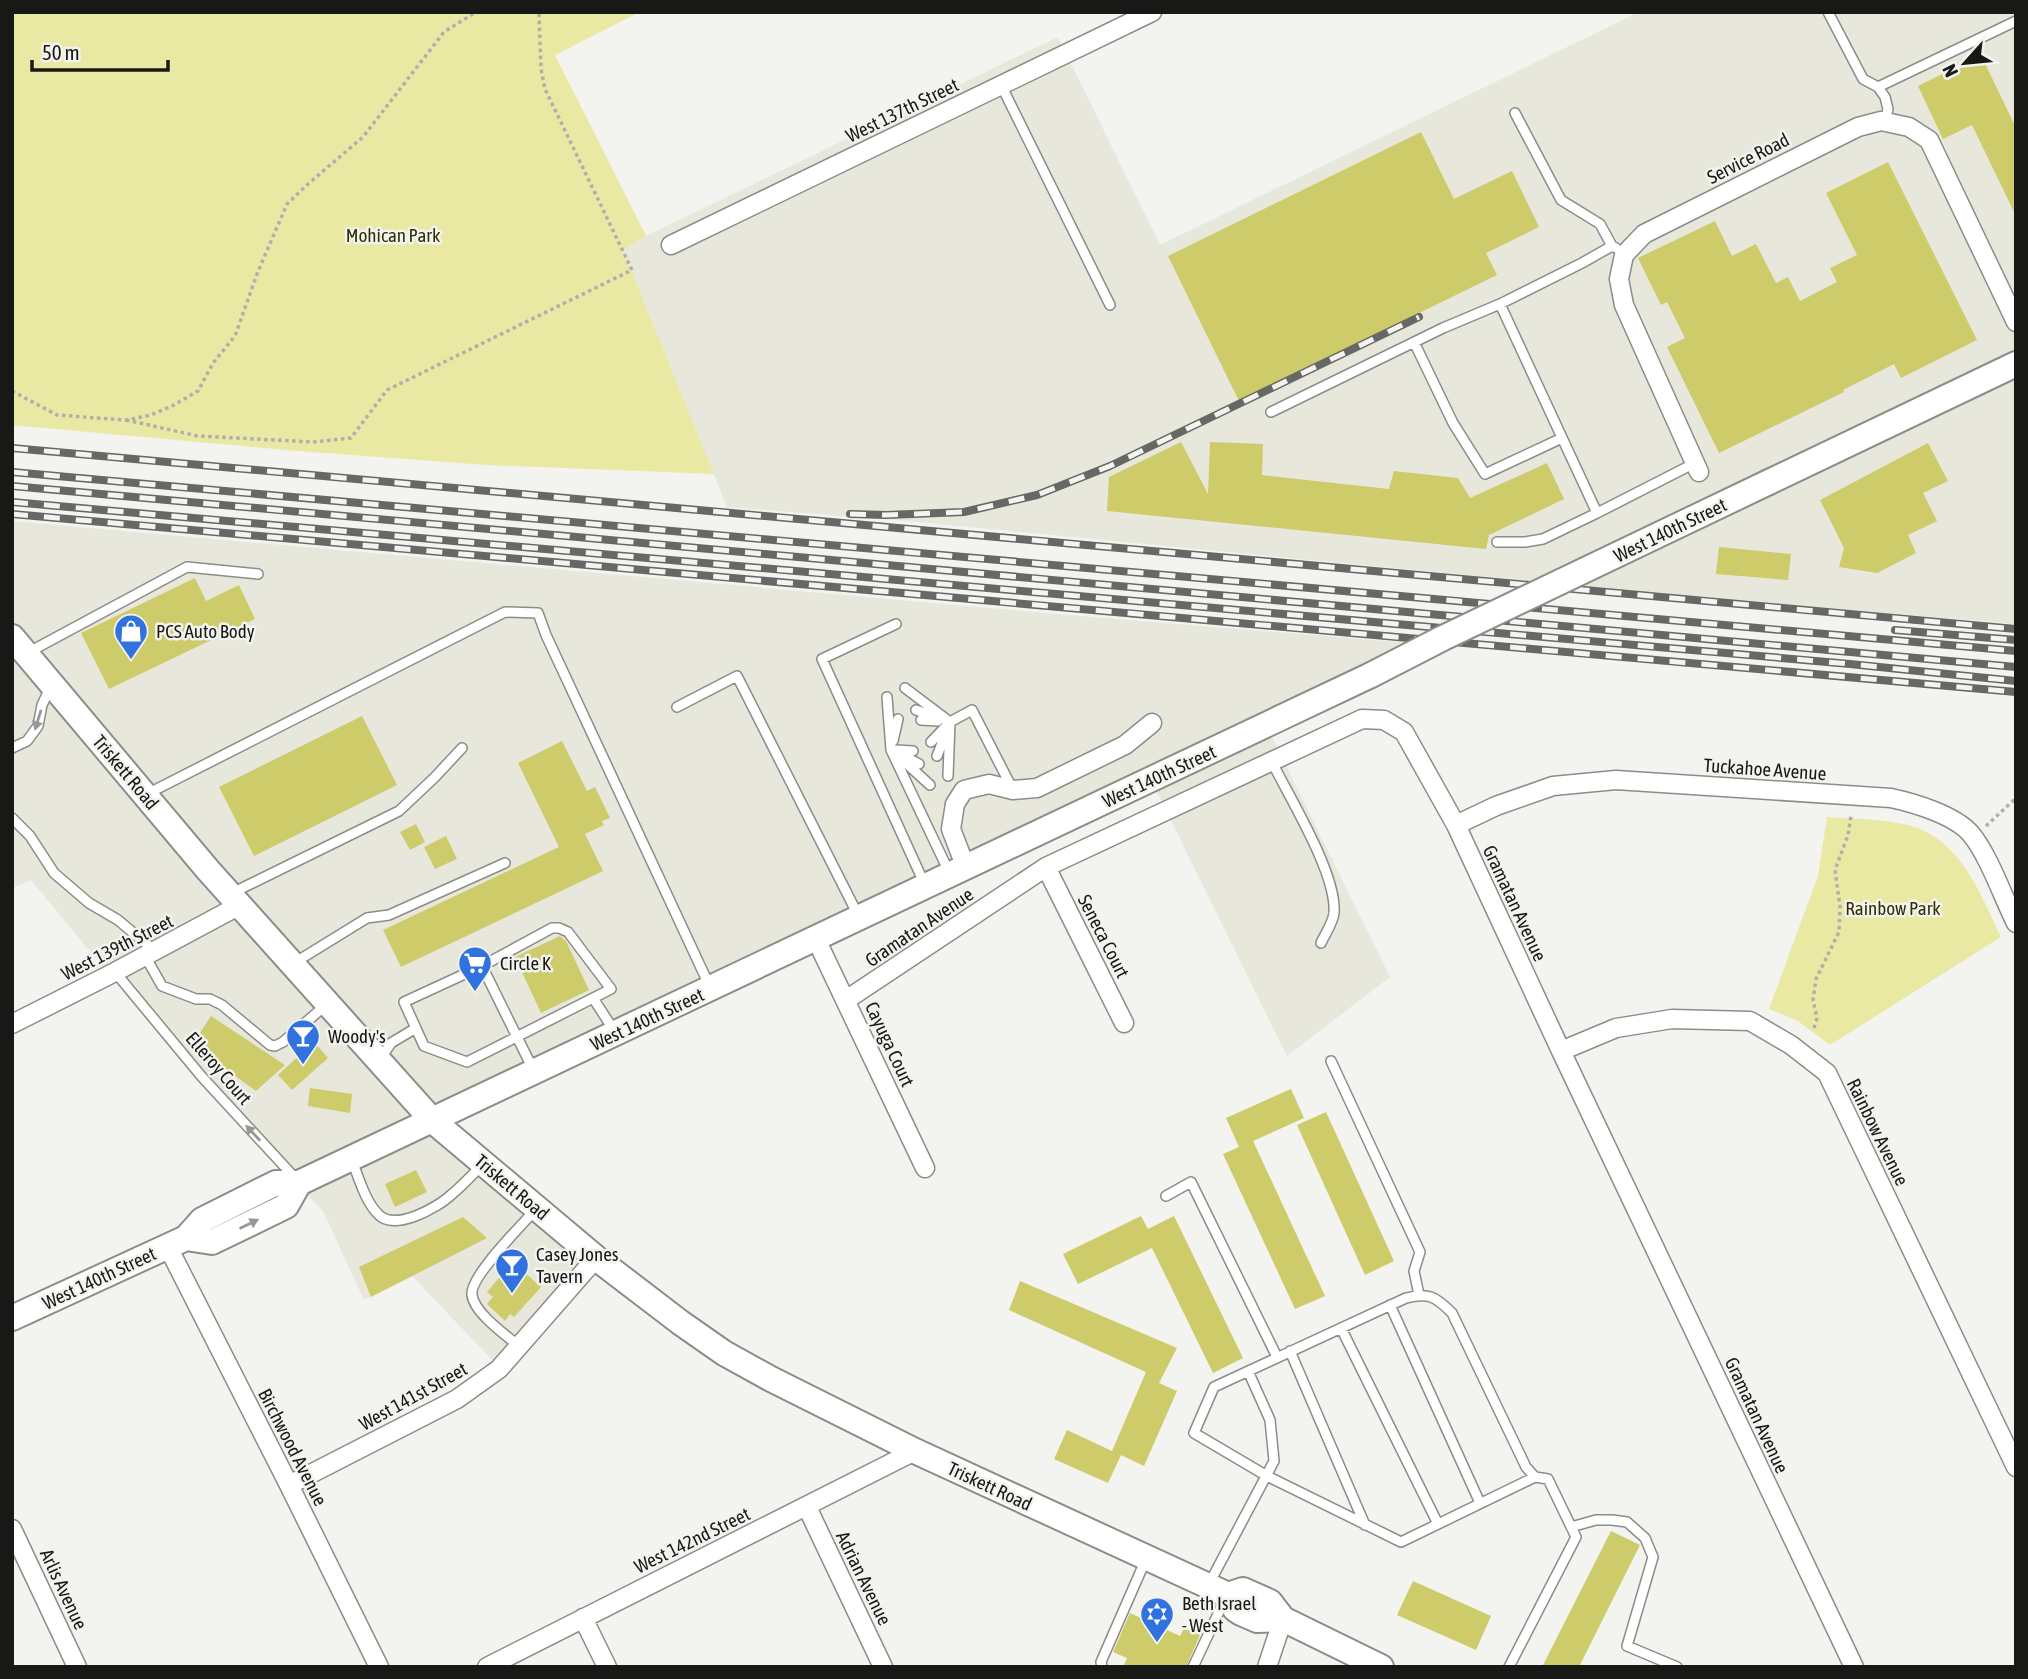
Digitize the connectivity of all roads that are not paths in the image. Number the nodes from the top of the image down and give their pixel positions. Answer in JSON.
{"nodes":[{"id":1,"x":1152,"y":12,"type":"edge"},
{"id":2,"x":1828,"y":12,"type":"edge"},
{"id":3,"x":2016,"y":21,"type":"edge"},
{"id":4,"x":1001,"y":85,"type":"junction"},
{"id":5,"x":1878,"y":88,"type":"junction"},
{"id":6,"x":1515,"y":113,"type":"dead end"},
{"id":7,"x":1885,"y":122,"type":"junction"},
{"id":8,"x":671,"y":245,"type":"dead end"},
{"id":9,"x":1618,"y":250,"type":"junction"},
{"id":10,"x":1500,"y":304,"type":"junction"},
{"id":11,"x":1110,"y":305,"type":"dead end"},
{"id":12,"x":2016,"y":322,"type":"edge"},
{"id":13,"x":1414,"y":342,"type":"junction"},
{"id":14,"x":2016,"y":364,"type":"edge"},
{"id":15,"x":1271,"y":412,"type":"dead end"},
{"id":16,"x":1562,"y":438,"type":"junction"},
{"id":17,"x":1697,"y":467,"type":"joint"},
{"id":18,"x":1597,"y":513,"type":"junction"},
{"id":19,"x":1497,"y":542,"type":"dead end"},
{"id":20,"x":258,"y":574,"type":"dead end"},
{"id":21,"x":897,"y":624,"type":"dead end"},
{"id":22,"x":19,"y":645,"type":"edge"},
{"id":23,"x":52,"y":683,"type":"junction"},
{"id":24,"x":905,"y":688,"type":"dead end"},
{"id":25,"x":887,"y":697,"type":"dead end"},
{"id":26,"x":911,"y":700,"type":"dead end"},
{"id":27,"x":677,"y":707,"type":"dead end"},
{"id":28,"x":893,"y":709,"type":"dead end"},
{"id":29,"x":916,"y":710,"type":"dead end"},
{"id":30,"x":898,"y":719,"type":"dead end"},
{"id":31,"x":921,"y":720,"type":"dead end"},
{"id":32,"x":950,"y":722,"type":"junction"},
{"id":33,"x":1152,"y":723,"type":"dead end"},
{"id":34,"x":903,"y":729,"type":"dead end"},
{"id":35,"x":931,"y":742,"type":"dead end"},
{"id":36,"x":12,"y":748,"type":"edge"},
{"id":37,"x":462,"y":748,"type":"dead end"},
{"id":38,"x":891,"y":750,"type":"junction"},
{"id":39,"x":913,"y":751,"type":"dead end"},
{"id":40,"x":937,"y":756,"type":"dead end"},
{"id":41,"x":1272,"y":762,"type":"junction"},
{"id":42,"x":919,"y":764,"type":"dead end"},
{"id":43,"x":946,"y":771,"type":"dead end"},
{"id":44,"x":927,"y":780,"type":"dead end"},
{"id":45,"x":1013,"y":790,"type":"junction"},
{"id":46,"x":145,"y":795,"type":"junction"},
{"id":47,"x":12,"y":818,"type":"edge"},
{"id":48,"x":1456,"y":825,"type":"junction"},
{"id":49,"x":505,"y":863,"type":"dead end"},
{"id":50,"x":1046,"y":867,"type":"junction"},
{"id":51,"x":958,"y":872,"type":"junction"},
{"id":52,"x":926,"y":887,"type":"junction"},
{"id":53,"x":235,"y":900,"type":"junction"},
{"id":54,"x":859,"y":918,"type":"junction"},
{"id":55,"x":2016,"y":923,"type":"edge"},
{"id":56,"x":816,"y":939,"type":"junction"},
{"id":57,"x":1321,"y":943,"type":"dead end"},
{"id":58,"x":150,"y":954,"type":"junction"},
{"id":59,"x":293,"y":963,"type":"junction"},
{"id":60,"x":482,"y":966,"type":"junction"},
{"id":61,"x":116,"y":972,"type":"junction"},
{"id":62,"x":711,"y":989,"type":"junction"},
{"id":63,"x":593,"y":998,"type":"junction"},
{"id":64,"x":846,"y":1000,"type":"junction"},
{"id":65,"x":328,"y":1003,"type":"junction"},
{"id":66,"x":1124,"y":1023,"type":"dead end"},
{"id":67,"x":12,"y":1024,"type":"edge"},
{"id":68,"x":416,"y":1028,"type":"junction"},
{"id":69,"x":615,"y":1034,"type":"junction"},
{"id":70,"x":517,"y":1037,"type":"junction"},
{"id":71,"x":1560,"y":1051,"type":"junction"},
{"id":72,"x":379,"y":1060,"type":"junction"},
{"id":73,"x":1331,"y":1060,"type":"dead end"},
{"id":74,"x":535,"y":1072,"type":"junction"},
{"id":75,"x":433,"y":1121,"type":"junction"},
{"id":76,"x":351,"y":1159,"type":"junction"},
{"id":77,"x":484,"y":1163,"type":"junction"},
{"id":78,"x":925,"y":1168,"type":"dead end"},
{"id":79,"x":299,"y":1183,"type":"junction"},
{"id":80,"x":1166,"y":1196,"type":"dead end"},
{"id":81,"x":537,"y":1208,"type":"junction"},
{"id":82,"x":177,"y":1242,"type":"junction"},
{"id":83,"x":596,"y":1258,"type":"junction"},
{"id":84,"x":1419,"y":1294,"type":"junction"},
{"id":85,"x":1390,"y":1305,"type":"junction"},
{"id":86,"x":12,"y":1318,"type":"edge"},
{"id":87,"x":1341,"y":1328,"type":"junction"},
{"id":88,"x":520,"y":1347,"type":"junction"},
{"id":89,"x":1290,"y":1351,"type":"junction"},
{"id":90,"x":1277,"y":1357,"type":"junction"},
{"id":91,"x":1248,"y":1371,"type":"junction"},
{"id":92,"x":915,"y":1451,"type":"junction"},
{"id":93,"x":2016,"y":1467,"type":"edge"},
{"id":94,"x":1266,"y":1476,"type":"junction"},
{"id":95,"x":1535,"y":1477,"type":"junction"},
{"id":96,"x":289,"y":1485,"type":"junction"},
{"id":97,"x":1480,"y":1503,"type":"junction"},
{"id":98,"x":807,"y":1507,"type":"junction"},
{"id":99,"x":1438,"y":1524,"type":"junction"},
{"id":100,"x":1365,"y":1525,"type":"junction"},
{"id":101,"x":1571,"y":1527,"type":"junction"},
{"id":102,"x":12,"y":1529,"type":"edge"},
{"id":103,"x":1146,"y":1557,"type":"junction"},
{"id":104,"x":1218,"y":1590,"type":"junction"},
{"id":105,"x":583,"y":1618,"type":"junction"},
{"id":106,"x":1283,"y":1619,"type":"junction"},
{"id":107,"x":78,"y":1667,"type":"edge"},
{"id":108,"x":379,"y":1667,"type":"edge"},
{"id":109,"x":487,"y":1667,"type":"edge"},
{"id":110,"x":607,"y":1667,"type":"edge"},
{"id":111,"x":883,"y":1667,"type":"edge"},
{"id":112,"x":1102,"y":1667,"type":"edge"},
{"id":113,"x":1193,"y":1667,"type":"edge"},
{"id":114,"x":1267,"y":1667,"type":"edge"},
{"id":115,"x":1381,"y":1667,"type":"edge"},
{"id":116,"x":1509,"y":1667,"type":"edge"},
{"id":117,"x":1677,"y":1667,"type":"edge"},
{"id":118,"x":1854,"y":1667,"type":"edge"}],
"edges":[{"from":1,"to":4,"type":"street","name":"West 137th Street"},
{"from":2,"to":5,"type":"lane"},
{"from":3,"to":5,"type":"lane"},
{"from":4,"to":8,"type":"street","name":"West 137th Street"},
{"from":4,"to":11,"type":"lane"},
{"from":5,"to":7,"type":"lane"},
{"from":6,"to":9,"type":"lane"},
{"from":7,"to":9,"type":"street","name":"Service Road"},
{"from":7,"to":12,"type":"street"},
{"from":9,"to":10,"type":"lane"},
{"from":9,"to":17,"type":"street"},
{"from":10,"to":13,"type":"lane"},
{"from":10,"to":16,"type":"lane"},
{"from":13,"to":15,"type":"lane"},
{"from":13,"to":16,"type":"lane"},
{"from":14,"to":51,"type":"main road","name":"West 140th Street","bridge":true},
{"from":16,"to":18,"type":"lane"},
{"from":17,"to":18,"type":"lane"},
{"from":18,"to":19,"type":"lane"},
{"from":20,"to":22,"type":"lane"},
{"from":21,"to":52,"type":"lane"},
{"from":22,"to":23,"type":"main road","name":"Triskett Road"},
{"from":23,"to":36,"type":"lane","one_way":true},
{"from":23,"to":46,"type":"main road","name":"Triskett Road"},
{"from":24,"to":32,"type":"lane"},
{"from":25,"to":38,"type":"lane"},
{"from":26,"to":32,"type":"lane"},
{"from":27,"to":54,"type":"lane"},
{"from":28,"to":38,"type":"lane"},
{"from":29,"to":32,"type":"lane"},
{"from":30,"to":38,"type":"lane"},
{"from":31,"to":32,"type":"lane"},
{"from":32,"to":35,"type":"lane"},
{"from":32,"to":40,"type":"lane"},
{"from":32,"to":43,"type":"lane"},
{"from":32,"to":45,"type":"lane"},
{"from":33,"to":45,"type":"street"},
{"from":34,"to":38,"type":"lane"},
{"from":37,"to":53,"type":"lane"},
{"from":38,"to":39,"type":"lane"},
{"from":38,"to":42,"type":"lane"},
{"from":38,"to":44,"type":"lane"},
{"from":38,"to":51,"type":"lane"},
{"from":41,"to":48,"type":"street","name":"Gramatan Avenue"},
{"from":41,"to":50,"type":"street","name":"Gramatan Avenue"},
{"from":41,"to":57,"type":"lane"},
{"from":45,"to":51,"type":"street"},
{"from":46,"to":53,"type":"main road","name":"Triskett Road"},
{"from":46,"to":62,"type":"lane"},
{"from":47,"to":58,"type":"lane"},
{"from":48,"to":55,"type":"street","name":"Tuckahoe Avenue"},
{"from":48,"to":71,"type":"street","name":"Gramatan Avenue"},
{"from":49,"to":59,"type":"lane"},
{"from":50,"to":64,"type":"street","name":"Gramatan Avenue"},
{"from":50,"to":66,"type":"street","name":"Seneca Court"},
{"from":51,"to":52,"type":"main road","name":"West 140th Street"},
{"from":52,"to":54,"type":"main road","name":"West 140th Street"},
{"from":53,"to":58,"type":"street","name":"West 139th Street"},
{"from":53,"to":59,"type":"main road","name":"Triskett Road"},
{"from":54,"to":56,"type":"main road","name":"West 140th Street"},
{"from":56,"to":62,"type":"main road","name":"West 140th Street"},
{"from":56,"to":64,"type":"street","name":"Cayuga Court"},
{"from":58,"to":61,"type":"street","name":"West 139th Street"},
{"from":58,"to":65,"type":"lane"},
{"from":59,"to":65,"type":"main road","name":"Triskett Road"},
{"from":60,"to":63,"type":"lane"},
{"from":60,"to":68,"type":"lane"},
{"from":60,"to":70,"type":"lane"},
{"from":61,"to":67,"type":"street","name":"West 139th Street"},
{"from":79,"to":61,"type":"lane","name":"Elleroy Court","one_way":true},
{"from":62,"to":69,"type":"main road","name":"West 140th Street"},
{"from":63,"to":69,"type":"lane"},
{"from":63,"to":70,"type":"lane"},
{"from":64,"to":78,"type":"street","name":"Cayuga Court"},
{"from":65,"to":72,"type":"main road","name":"Triskett Road"},
{"from":68,"to":70,"type":"lane"},
{"from":68,"to":72,"type":"lane"},
{"from":69,"to":74,"type":"main road","name":"West 140th Street"},
{"from":70,"to":74,"type":"lane"},
{"from":71,"to":93,"type":"street","name":"Rainbow Avenue"},
{"from":71,"to":118,"type":"street","name":"Gramatan Avenue"},
{"from":72,"to":75,"type":"main road","name":"Triskett Road"},
{"from":73,"to":84,"type":"lane"},
{"from":74,"to":75,"type":"main road","name":"West 140th Street"},
{"from":75,"to":76,"type":"main road","name":"West 140th Street"},
{"from":75,"to":77,"type":"main road","name":"Triskett Road"},
{"from":76,"to":77,"type":"lane"},
{"from":76,"to":79,"type":"main road","name":"West 140th Street"},
{"from":77,"to":81,"type":"main road","name":"Triskett Road"},
{"from":79,"to":82,"type":"main road","name":"West 140th Street"},
{"from":80,"to":90,"type":"lane"},
{"from":81,"to":83,"type":"main road","name":"Triskett Road"},
{"from":81,"to":88,"type":"lane"},
{"from":82,"to":86,"type":"main road","name":"West 140th Street"},
{"from":82,"to":96,"type":"street","name":"Birchwood Avenue"},
{"from":83,"to":88,"type":"street","name":"West 141st Street"},
{"from":83,"to":92,"type":"main road","name":"Triskett Road"},
{"from":84,"to":85,"type":"lane"},
{"from":84,"to":95,"type":"lane"},
{"from":85,"to":87,"type":"lane"},
{"from":85,"to":97,"type":"lane"},
{"from":87,"to":89,"type":"lane"},
{"from":87,"to":99,"type":"lane"},
{"from":88,"to":96,"type":"street","name":"West 141st Street"},
{"from":89,"to":90,"type":"lane"},
{"from":89,"to":100,"type":"lane"},
{"from":90,"to":91,"type":"lane"},
{"from":91,"to":94,"type":"lane"},
{"from":91,"to":94,"type":"lane"},
{"from":92,"to":98,"type":"street","name":"West 142nd Street"},
{"from":92,"to":103,"type":"main road","name":"Triskett Road"},
{"from":94,"to":100,"type":"lane"},
{"from":94,"to":104,"type":"lane"},
{"from":95,"to":97,"type":"lane"},
{"from":95,"to":101,"type":"lane"},
{"from":96,"to":108,"type":"street","name":"Birchwood Avenue"},
{"from":97,"to":99,"type":"lane"},
{"from":98,"to":105,"type":"street","name":"West 142nd Street"},
{"from":98,"to":111,"type":"street","name":"Adrian Avenue"},
{"from":99,"to":100,"type":"lane"},
{"from":101,"to":116,"type":"lane"},
{"from":101,"to":117,"type":"lane"},
{"from":102,"to":107,"type":"street","name":"Arlis Avenue"},
{"from":103,"to":104,"type":"main road","name":"Triskett Road"},
{"from":103,"to":112,"type":"lane"},
{"from":104,"to":106,"type":"main road","name":"Triskett Road"},
{"from":104,"to":113,"type":"lane"},
{"from":105,"to":109,"type":"street","name":"West 142nd Street"},
{"from":105,"to":110,"type":"street"},
{"from":106,"to":114,"type":"street"},
{"from":106,"to":115,"type":"main road","name":"Triskett Road"}]}
